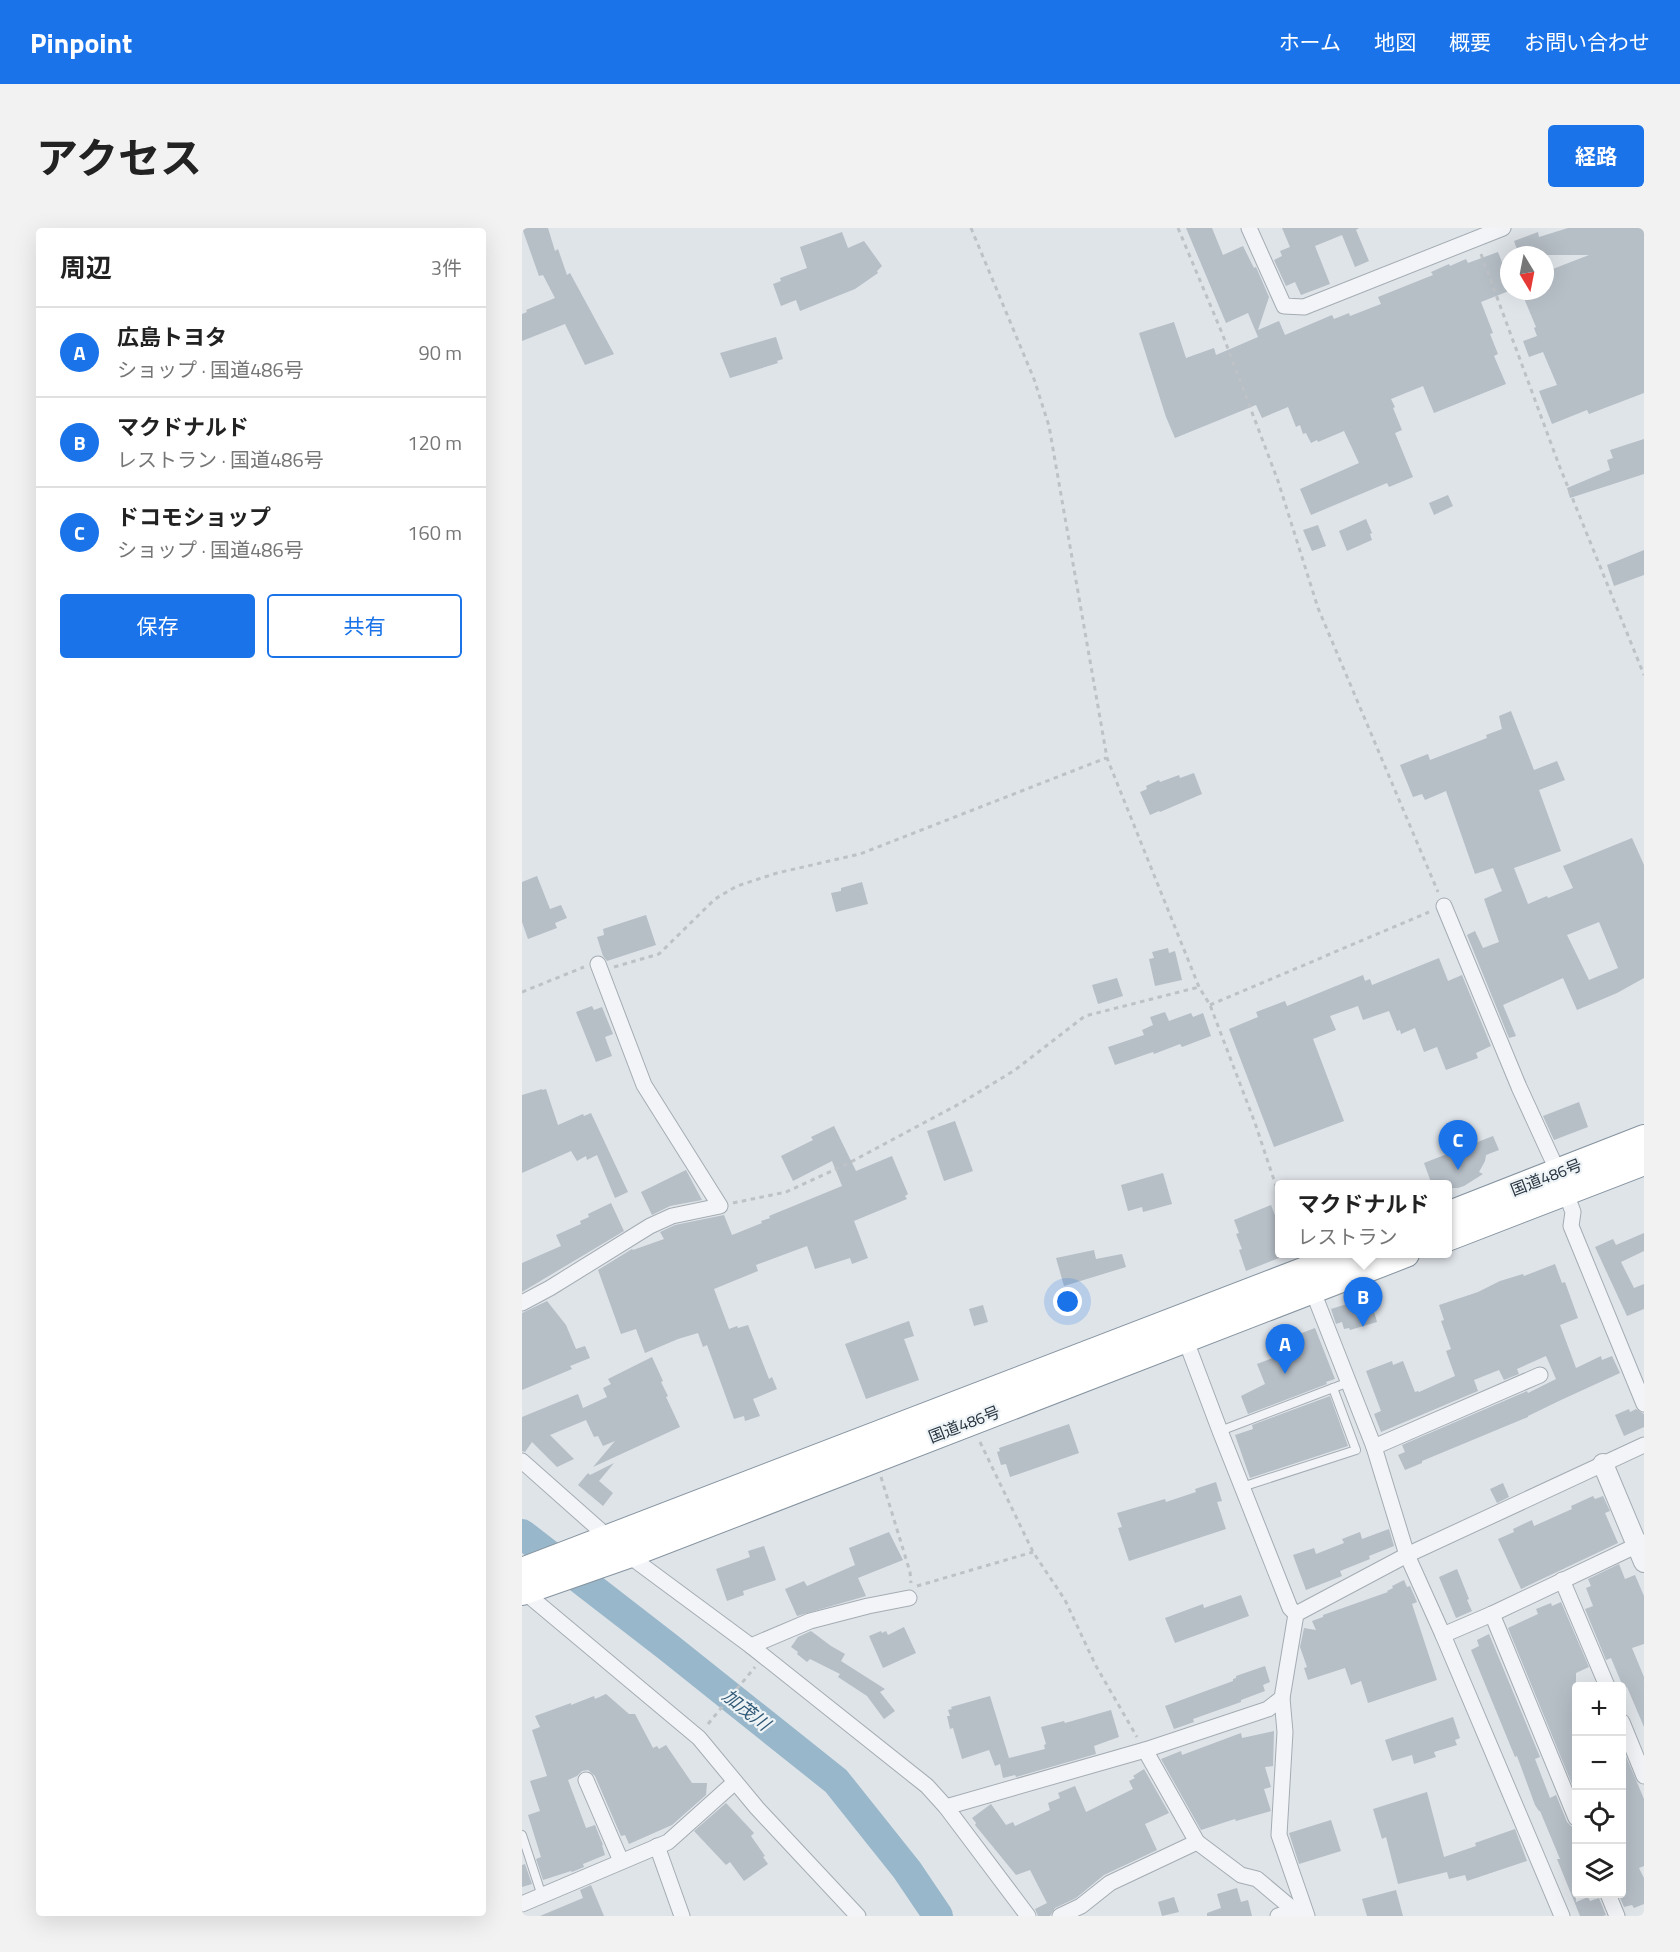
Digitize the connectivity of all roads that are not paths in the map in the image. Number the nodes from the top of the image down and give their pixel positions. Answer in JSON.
{"nodes":[{"id":1,"x":1249,"y":228,"type":"edge"},
{"id":2,"x":1503,"y":228,"type":"edge"},
{"id":3,"x":1444,"y":906,"type":"road end"},
{"id":4,"x":598,"y":964,"type":"road end"},
{"id":5,"x":1644,"y":1138,"type":"edge"},
{"id":6,"x":1644,"y":1162,"type":"edge"},
{"id":7,"x":1562,"y":1182,"type":"junction"},
{"id":8,"x":1452,"y":1214,"type":"edge"},
{"id":9,"x":1452,"y":1236,"type":"edge"},
{"id":10,"x":1341,"y":1258,"type":"edge"},
{"id":11,"x":1391,"y":1258,"type":"edge"},
{"id":12,"x":1308,"y":1280,"type":"junction"},
{"id":13,"x":522,"y":1303,"type":"edge"},
{"id":14,"x":1182,"y":1329,"type":"junction"},
{"id":15,"x":1540,"y":1375,"type":"dead end"},
{"id":16,"x":1349,"y":1382,"type":"junction"},
{"id":17,"x":1333,"y":1388,"type":"junction"},
{"id":18,"x":1644,"y":1404,"type":"edge"},
{"id":19,"x":1220,"y":1431,"type":"junction"},
{"id":20,"x":1644,"y":1445,"type":"edge"},
{"id":21,"x":1374,"y":1447,"type":"junction"},
{"id":22,"x":522,"y":1461,"type":"edge"},
{"id":23,"x":1603,"y":1464,"type":"junction"},
{"id":24,"x":1242,"y":1488,"type":"junction"},
{"id":25,"x":619,"y":1546,"type":"junction"},
{"id":26,"x":1642,"y":1550,"type":"edge"},
{"id":27,"x":1407,"y":1555,"type":"junction"},
{"id":28,"x":1562,"y":1580,"type":"junction"},
{"id":29,"x":522,"y":1586,"type":"edge"},
{"id":30,"x":909,"y":1598,"type":"dead end"},
{"id":31,"x":1296,"y":1614,"type":"junction"},
{"id":32,"x":1492,"y":1614,"type":"junction"},
{"id":33,"x":1443,"y":1635,"type":"junction"},
{"id":34,"x":752,"y":1646,"type":"junction"},
{"id":35,"x":1605,"y":1682,"type":"edge"},
{"id":36,"x":1282,"y":1698,"type":"junction"},
{"id":37,"x":1626,"y":1732,"type":"edge"},
{"id":38,"x":1145,"y":1750,"type":"junction"},
{"id":39,"x":1644,"y":1776,"type":"edge"},
{"id":40,"x":586,"y":1780,"type":"dead end"},
{"id":41,"x":735,"y":1782,"type":"junction"},
{"id":42,"x":946,"y":1807,"type":"junction"},
{"id":43,"x":1572,"y":1808,"type":"edge"},
{"id":44,"x":522,"y":1835,"type":"edge"},
{"id":45,"x":1197,"y":1842,"type":"junction"},
{"id":46,"x":657,"y":1846,"type":"junction"},
{"id":47,"x":621,"y":1861,"type":"junction"},
{"id":48,"x":542,"y":1896,"type":"junction"},
{"id":49,"x":1610,"y":1898,"type":"edge"},
{"id":50,"x":525,"y":1908,"type":"edge"},
{"id":51,"x":1302,"y":1911,"type":"edge"},
{"id":52,"x":682,"y":1916,"type":"edge"},
{"id":53,"x":858,"y":1916,"type":"edge"},
{"id":54,"x":1028,"y":1916,"type":"edge"},
{"id":55,"x":1060,"y":1916,"type":"edge"},
{"id":56,"x":1278,"y":1916,"type":"edge"},
{"id":57,"x":1562,"y":1916,"type":"edge"},
{"id":58,"x":1617,"y":1916,"type":"edge"}],
"edges":[{"from":1,"to":2,"type":"street"},
{"from":3,"to":7,"type":"street"},
{"from":4,"to":13,"type":"street"},
{"from":5,"to":7,"type":"highway","name":"国道486号"},
{"from":6,"to":7,"type":"highway","name":"国道486号"},
{"from":7,"to":8,"type":"highway","name":"国道486号"},
{"from":7,"to":9,"type":"highway","name":"国道486号"},
{"from":7,"to":18,"type":"street"},
{"from":10,"to":12,"type":"highway","name":"国道486号"},
{"from":11,"to":12,"type":"highway","name":"国道486号"},
{"from":12,"to":14,"type":"highway","name":"国道486号"},
{"from":12,"to":16,"type":"street"},
{"from":14,"to":19,"type":"street"},
{"from":14,"to":25,"type":"highway","name":"国道486号"},
{"from":14,"to":25,"type":"highway","name":"国道486号"},
{"from":15,"to":21,"type":"street"},
{"from":16,"to":17,"type":"lane"},
{"from":16,"to":21,"type":"street"},
{"from":17,"to":19,"type":"lane"},
{"from":17,"to":24,"type":"lane"},
{"from":19,"to":24,"type":"street"},
{"from":20,"to":23,"type":"street"},
{"from":21,"to":27,"type":"street"},
{"from":22,"to":25,"type":"street"},
{"from":23,"to":26,"type":"street"},
{"from":23,"to":27,"type":"street"},
{"from":24,"to":31,"type":"street"},
{"from":25,"to":29,"type":"highway","name":"国道486号"},
{"from":25,"to":34,"type":"street"},
{"from":26,"to":28,"type":"street"},
{"from":27,"to":31,"type":"street"},
{"from":27,"to":33,"type":"street"},
{"from":28,"to":32,"type":"street"},
{"from":28,"to":35,"type":"street"},
{"from":29,"to":41,"type":"street"},
{"from":30,"to":34,"type":"street"},
{"from":31,"to":36,"type":"street"},
{"from":32,"to":33,"type":"street"},
{"from":32,"to":43,"type":"street"},
{"from":33,"to":57,"type":"street"},
{"from":34,"to":42,"type":"street"},
{"from":36,"to":38,"type":"street"},
{"from":36,"to":51,"type":"street"},
{"from":37,"to":39,"type":"street"},
{"from":38,"to":42,"type":"street"},
{"from":38,"to":45,"type":"street"},
{"from":40,"to":47,"type":"street"},
{"from":41,"to":46,"type":"street"},
{"from":41,"to":53,"type":"street"},
{"from":42,"to":54,"type":"street"},
{"from":44,"to":48,"type":"lane"},
{"from":45,"to":51,"type":"street"},
{"from":45,"to":55,"type":"street"},
{"from":46,"to":47,"type":"street"},
{"from":46,"to":52,"type":"street"},
{"from":47,"to":48,"type":"street"},
{"from":48,"to":50,"type":"street"},
{"from":49,"to":58,"type":"street"},
{"from":51,"to":56,"type":"street"}]}
